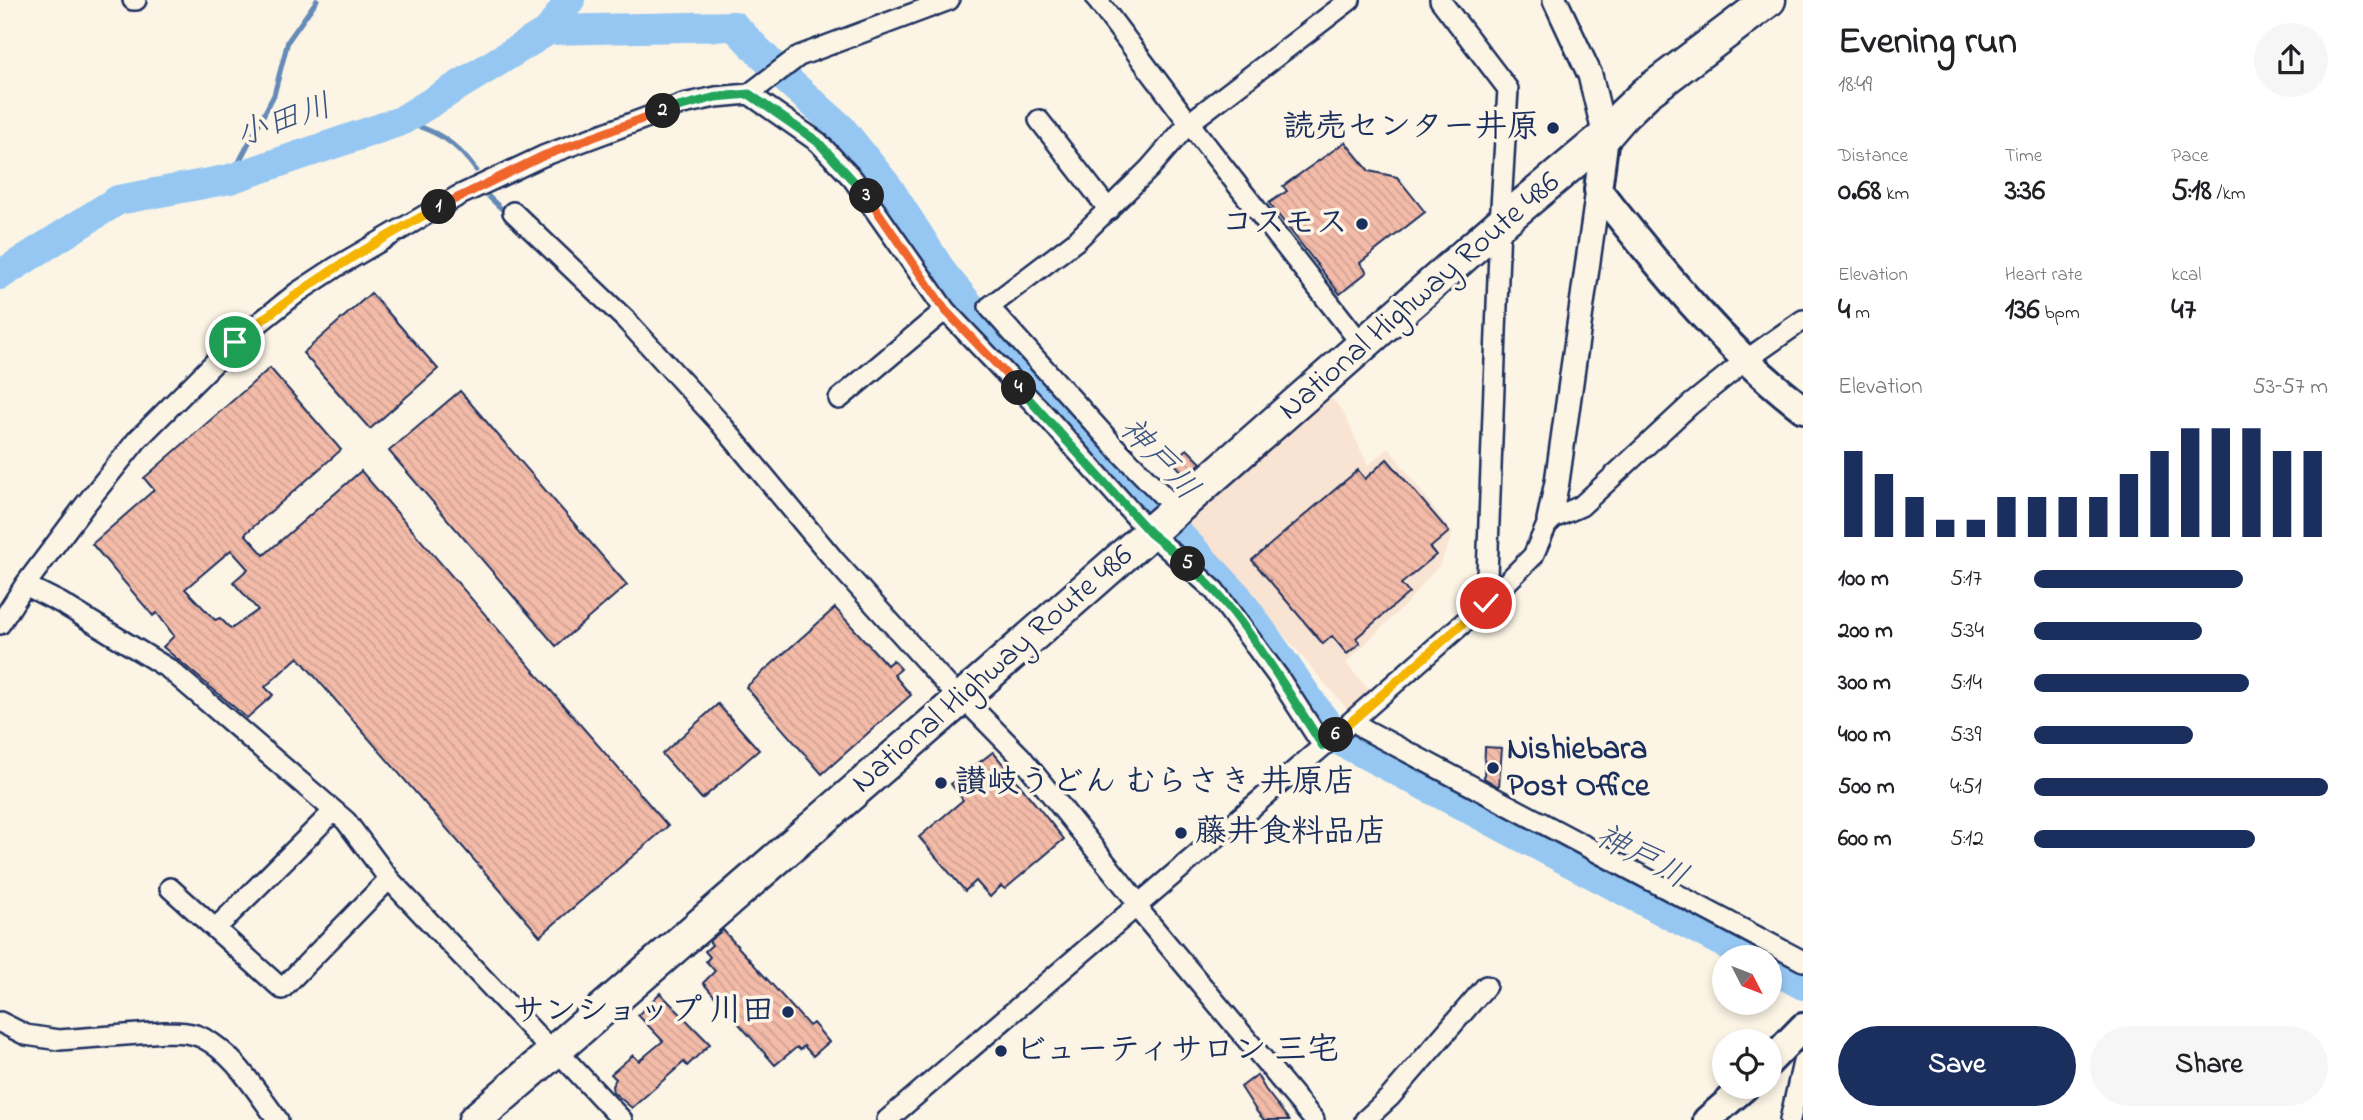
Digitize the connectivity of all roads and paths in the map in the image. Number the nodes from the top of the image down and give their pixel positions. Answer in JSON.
{"nodes":[{"id":1,"x":949,"y":0,"type":"edge"},
{"id":2,"x":1097,"y":0,"type":"edge"},
{"id":3,"x":1350,"y":0,"type":"edge"},
{"id":4,"x":1440,"y":0,"type":"edge"},
{"id":5,"x":1555,"y":0,"type":"edge"},
{"id":6,"x":1769,"y":0,"type":"edge"},
{"id":7,"x":1794,"y":0,"type":"edge"},
{"id":8,"x":754,"y":90,"type":"junction"},
{"id":9,"x":1040,"y":120,"type":"dead end"},
{"id":10,"x":1189,"y":123,"type":"junction"},
{"id":11,"x":1605,"y":136,"type":"junction"},
{"id":12,"x":1598,"y":190,"type":"junction"},
{"id":13,"x":1109,"y":210,"type":"junction"},
{"id":14,"x":513,"y":212,"type":"dead end"},
{"id":15,"x":1500,"y":224,"type":"junction"},
{"id":16,"x":945,"y":310,"type":"junction"},
{"id":17,"x":1803,"y":320,"type":"edge"},
{"id":18,"x":1363,"y":346,"type":"junction"},
{"id":19,"x":1746,"y":360,"type":"junction"},
{"id":20,"x":839,"y":399,"type":"dead end"},
{"id":21,"x":1803,"y":410,"type":"edge"},
{"id":22,"x":1549,"y":520,"type":"junction"},
{"id":23,"x":1164,"y":521,"type":"junction"},
{"id":24,"x":25,"y":585,"type":"junction"},
{"id":25,"x":1486,"y":603,"type":"junction"},
{"id":26,"x":0,"y":624,"type":"edge"},
{"id":27,"x":962,"y":697,"type":"junction"},
{"id":28,"x":1350,"y":722,"type":"junction"},
{"id":29,"x":1325,"y":744,"type":"junction"},
{"id":30,"x":334,"y":811,"type":"junction"},
{"id":31,"x":389,"y":879,"type":"junction"},
{"id":32,"x":170,"y":888,"type":"dead end"},
{"id":33,"x":1137,"y":906,"type":"junction"},
{"id":34,"x":216,"y":928,"type":"junction"},
{"id":35,"x":1803,"y":961,"type":"edge"},
{"id":36,"x":1486,"y":986,"type":"dead end"},
{"id":37,"x":0,"y":1022,"type":"edge"},
{"id":38,"x":1801,"y":1038,"type":"edge"},
{"id":39,"x":553,"y":1051,"type":"junction"},
{"id":40,"x":1782,"y":1052,"type":"edge"},
{"id":41,"x":1803,"y":1062,"type":"edge"},
{"id":42,"x":1731,"y":1099,"type":"edge"},
{"id":43,"x":278,"y":1120,"type":"edge"},
{"id":44,"x":475,"y":1120,"type":"edge"},
{"id":45,"x":622,"y":1120,"type":"edge"},
{"id":46,"x":887,"y":1120,"type":"edge"},
{"id":47,"x":1313,"y":1120,"type":"edge"},
{"id":48,"x":1365,"y":1120,"type":"edge"},
{"id":49,"x":1707,"y":1120,"type":"edge"},
{"id":50,"x":1790,"y":1120,"type":"edge"}],
"edges":[{"from":1,"to":8,"type":"street"},
{"from":2,"to":10,"type":"street"},
{"from":3,"to":10,"type":"street"},
{"from":4,"to":15,"type":"street"},
{"from":5,"to":11,"type":"street"},
{"from":6,"to":11,"type":"highway","name":"National Highway Route 486"},
{"from":7,"to":11,"type":"highway","name":"National Highway Route 486"},
{"from":8,"to":16,"type":"street"},
{"from":8,"to":24,"type":"street"},
{"from":9,"to":13,"type":"street"},
{"from":10,"to":13,"type":"street"},
{"from":10,"to":18,"type":"street"},
{"from":11,"to":12,"type":"main road"},
{"from":11,"to":15,"type":"highway","name":"National Highway Route 486"},
{"from":12,"to":19,"type":"main road"},
{"from":12,"to":22,"type":"street"},
{"from":13,"to":23,"type":"street"},
{"from":14,"to":27,"type":"street"},
{"from":15,"to":18,"type":"highway","name":"National Highway Route 486"},
{"from":15,"to":25,"type":"street"},
{"from":16,"to":20,"type":"street"},
{"from":16,"to":23,"type":"street"},
{"from":17,"to":19,"type":"street"},
{"from":18,"to":23,"type":"highway","name":"National Highway Route 486"},
{"from":19,"to":21,"type":"main road"},
{"from":19,"to":22,"type":"street"},
{"from":22,"to":25,"type":"street"},
{"from":23,"to":27,"type":"highway","name":"National Highway Route 486"},
{"from":23,"to":29,"type":"street"},
{"from":24,"to":26,"type":"street"},
{"from":24,"to":30,"type":"street"},
{"from":25,"to":28,"type":"street"},
{"from":27,"to":33,"type":"street"},
{"from":27,"to":39,"type":"highway","name":"National Highway Route 486"},
{"from":28,"to":29,"type":"street"},
{"from":28,"to":35,"type":"street"},
{"from":29,"to":33,"type":"street"},
{"from":30,"to":31,"type":"street"},
{"from":30,"to":34,"type":"street"},
{"from":31,"to":34,"type":"street"},
{"from":31,"to":39,"type":"street"},
{"from":32,"to":34,"type":"street"},
{"from":33,"to":46,"type":"street"},
{"from":33,"to":47,"type":"street"},
{"from":36,"to":48,"type":"street"},
{"from":37,"to":43,"type":"street"},
{"from":38,"to":40,"type":"main road"},
{"from":39,"to":44,"type":"highway","name":"National Highway Route 486"},
{"from":39,"to":45,"type":"street"},
{"from":41,"to":50,"type":"street"},
{"from":42,"to":49,"type":"main road"}]}
